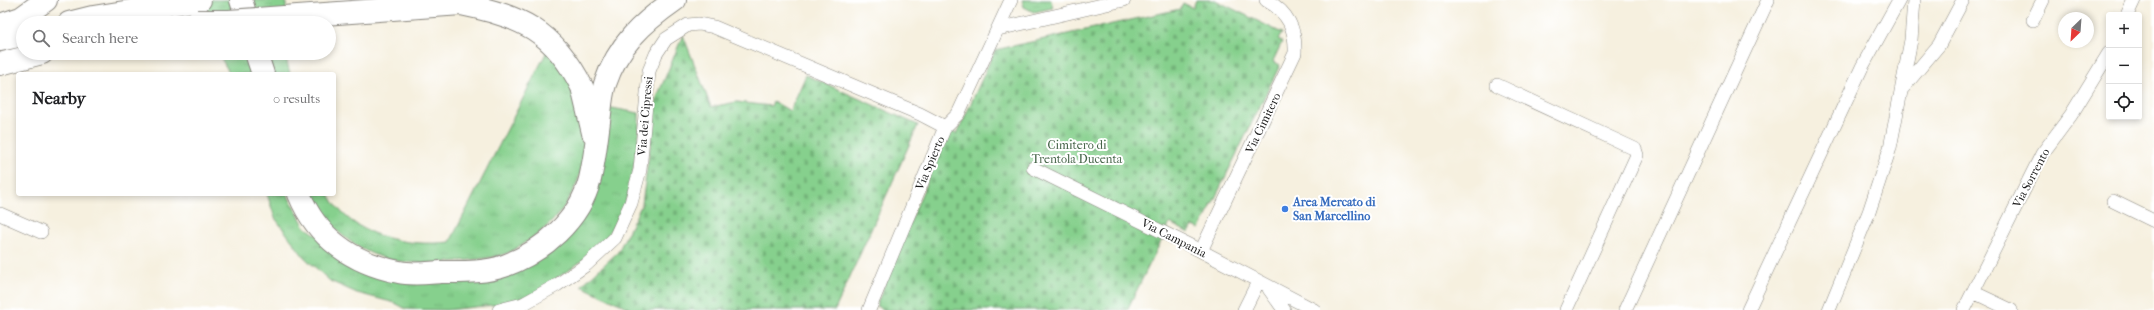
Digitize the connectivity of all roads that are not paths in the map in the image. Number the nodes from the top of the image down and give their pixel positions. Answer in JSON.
{"nodes":[{"id":1,"x":46,"y":0,"type":"edge"},
{"id":2,"x":241,"y":0,"type":"edge"},
{"id":3,"x":413,"y":0,"type":"edge"},
{"id":4,"x":675,"y":0,"type":"edge"},
{"id":5,"x":1011,"y":0,"type":"edge"},
{"id":6,"x":1124,"y":0,"type":"edge"},
{"id":7,"x":1266,"y":0,"type":"edge"},
{"id":8,"x":1768,"y":0,"type":"edge"},
{"id":9,"x":1899,"y":0,"type":"edge"},
{"id":10,"x":1914,"y":0,"type":"edge"},
{"id":11,"x":1963,"y":0,"type":"edge"},
{"id":12,"x":2043,"y":0,"type":"edge"},
{"id":13,"x":2134,"y":0,"type":"edge"},
{"id":14,"x":2128,"y":12,"type":"edge"},
{"id":15,"x":194,"y":15,"type":"edge"},
{"id":16,"x":24,"y":16,"type":"edge"},
{"id":17,"x":144,"y":16,"type":"edge"},
{"id":18,"x":246,"y":16,"type":"edge"},
{"id":19,"x":297,"y":16,"type":"edge"},
{"id":20,"x":16,"y":20,"type":"edge"},
{"id":21,"x":2033,"y":20,"type":"dead end"},
{"id":22,"x":0,"y":25,"type":"edge"},
{"id":23,"x":998,"y":29,"type":"junction"},
{"id":24,"x":16,"y":37,"type":"edge"},
{"id":25,"x":0,"y":40,"type":"edge"},
{"id":26,"x":2106,"y":58,"type":"edge"},
{"id":27,"x":16,"y":60,"type":"edge"},
{"id":28,"x":258,"y":60,"type":"edge"},
{"id":29,"x":0,"y":64,"type":"edge"},
{"id":30,"x":262,"y":72,"type":"edge"},
{"id":31,"x":1497,"y":85,"type":"dead end"},
{"id":32,"x":1901,"y":90,"type":"junction"},
{"id":33,"x":945,"y":127,"type":"junction"},
{"id":34,"x":596,"y":145,"type":"junction"},
{"id":35,"x":1033,"y":168,"type":"dead end"},
{"id":36,"x":300,"y":196,"type":"edge"},
{"id":37,"x":2113,"y":201,"type":"dead end"},
{"id":38,"x":0,"y":214,"type":"edge"},
{"id":39,"x":2154,"y":221,"type":"edge"},
{"id":40,"x":41,"y":232,"type":"dead end"},
{"id":41,"x":1201,"y":251,"type":"junction"},
{"id":42,"x":1263,"y":284,"type":"junction"},
{"id":43,"x":1973,"y":292,"type":"junction"},
{"id":44,"x":1310,"y":309,"type":"edge"},
{"id":45,"x":499,"y":310,"type":"edge"},
{"id":46,"x":869,"y":310,"type":"edge"},
{"id":47,"x":1244,"y":310,"type":"edge"},
{"id":48,"x":1284,"y":310,"type":"edge"},
{"id":49,"x":1566,"y":310,"type":"edge"},
{"id":50,"x":1625,"y":310,"type":"edge"},
{"id":51,"x":1748,"y":310,"type":"edge"},
{"id":52,"x":1828,"y":310,"type":"edge"},
{"id":53,"x":1964,"y":310,"type":"edge"},
{"id":54,"x":2011,"y":310,"type":"edge"}],
"edges":[{"from":1,"to":16,"type":"highway"},
{"from":2,"to":18,"type":"highway"},
{"from":3,"to":15,"type":"highway","bridge":true},
{"from":4,"to":34,"type":"highway"},
{"from":5,"to":23,"type":"street","name":"Via Spierto"},
{"from":6,"to":23,"type":"street"},
{"from":7,"to":41,"type":"street","name":"Via Cimitero"},
{"from":8,"to":50,"type":"street"},
{"from":9,"to":51,"type":"street"},
{"from":10,"to":32,"type":"street"},
{"from":11,"to":32,"type":"street"},
{"from":12,"to":21,"type":"street"},
{"from":13,"to":14,"type":"street"},
{"from":15,"to":17,"type":"highway"},
{"from":19,"to":34,"type":"highway","bridge":true},
{"from":20,"to":22,"type":"highway"},
{"from":23,"to":33,"type":"street","name":"Via Spierto"},
{"from":24,"to":25,"type":"highway"},
{"from":26,"to":43,"type":"street","name":"Via Sorrento"},
{"from":27,"to":29,"type":"highway"},
{"from":28,"to":30,"type":"highway"},
{"from":31,"to":49,"type":"street"},
{"from":32,"to":52,"type":"street"},
{"from":33,"to":45,"type":"street","name":"Via dei Cipressi"},
{"from":33,"to":46,"type":"street","name":"Via Spierto"},
{"from":34,"to":36,"type":"highway"},
{"from":35,"to":41,"type":"street","name":"Via Campania"},
{"from":37,"to":39,"type":"street"},
{"from":38,"to":40,"type":"street"},
{"from":41,"to":42,"type":"street","name":"Via Campania"},
{"from":42,"to":44,"type":"street","name":"Via Campania"},
{"from":42,"to":47,"type":"street"},
{"from":42,"to":48,"type":"street"},
{"from":43,"to":53,"type":"street","name":"Via Sorrento"},
{"from":43,"to":54,"type":"street"}]}
